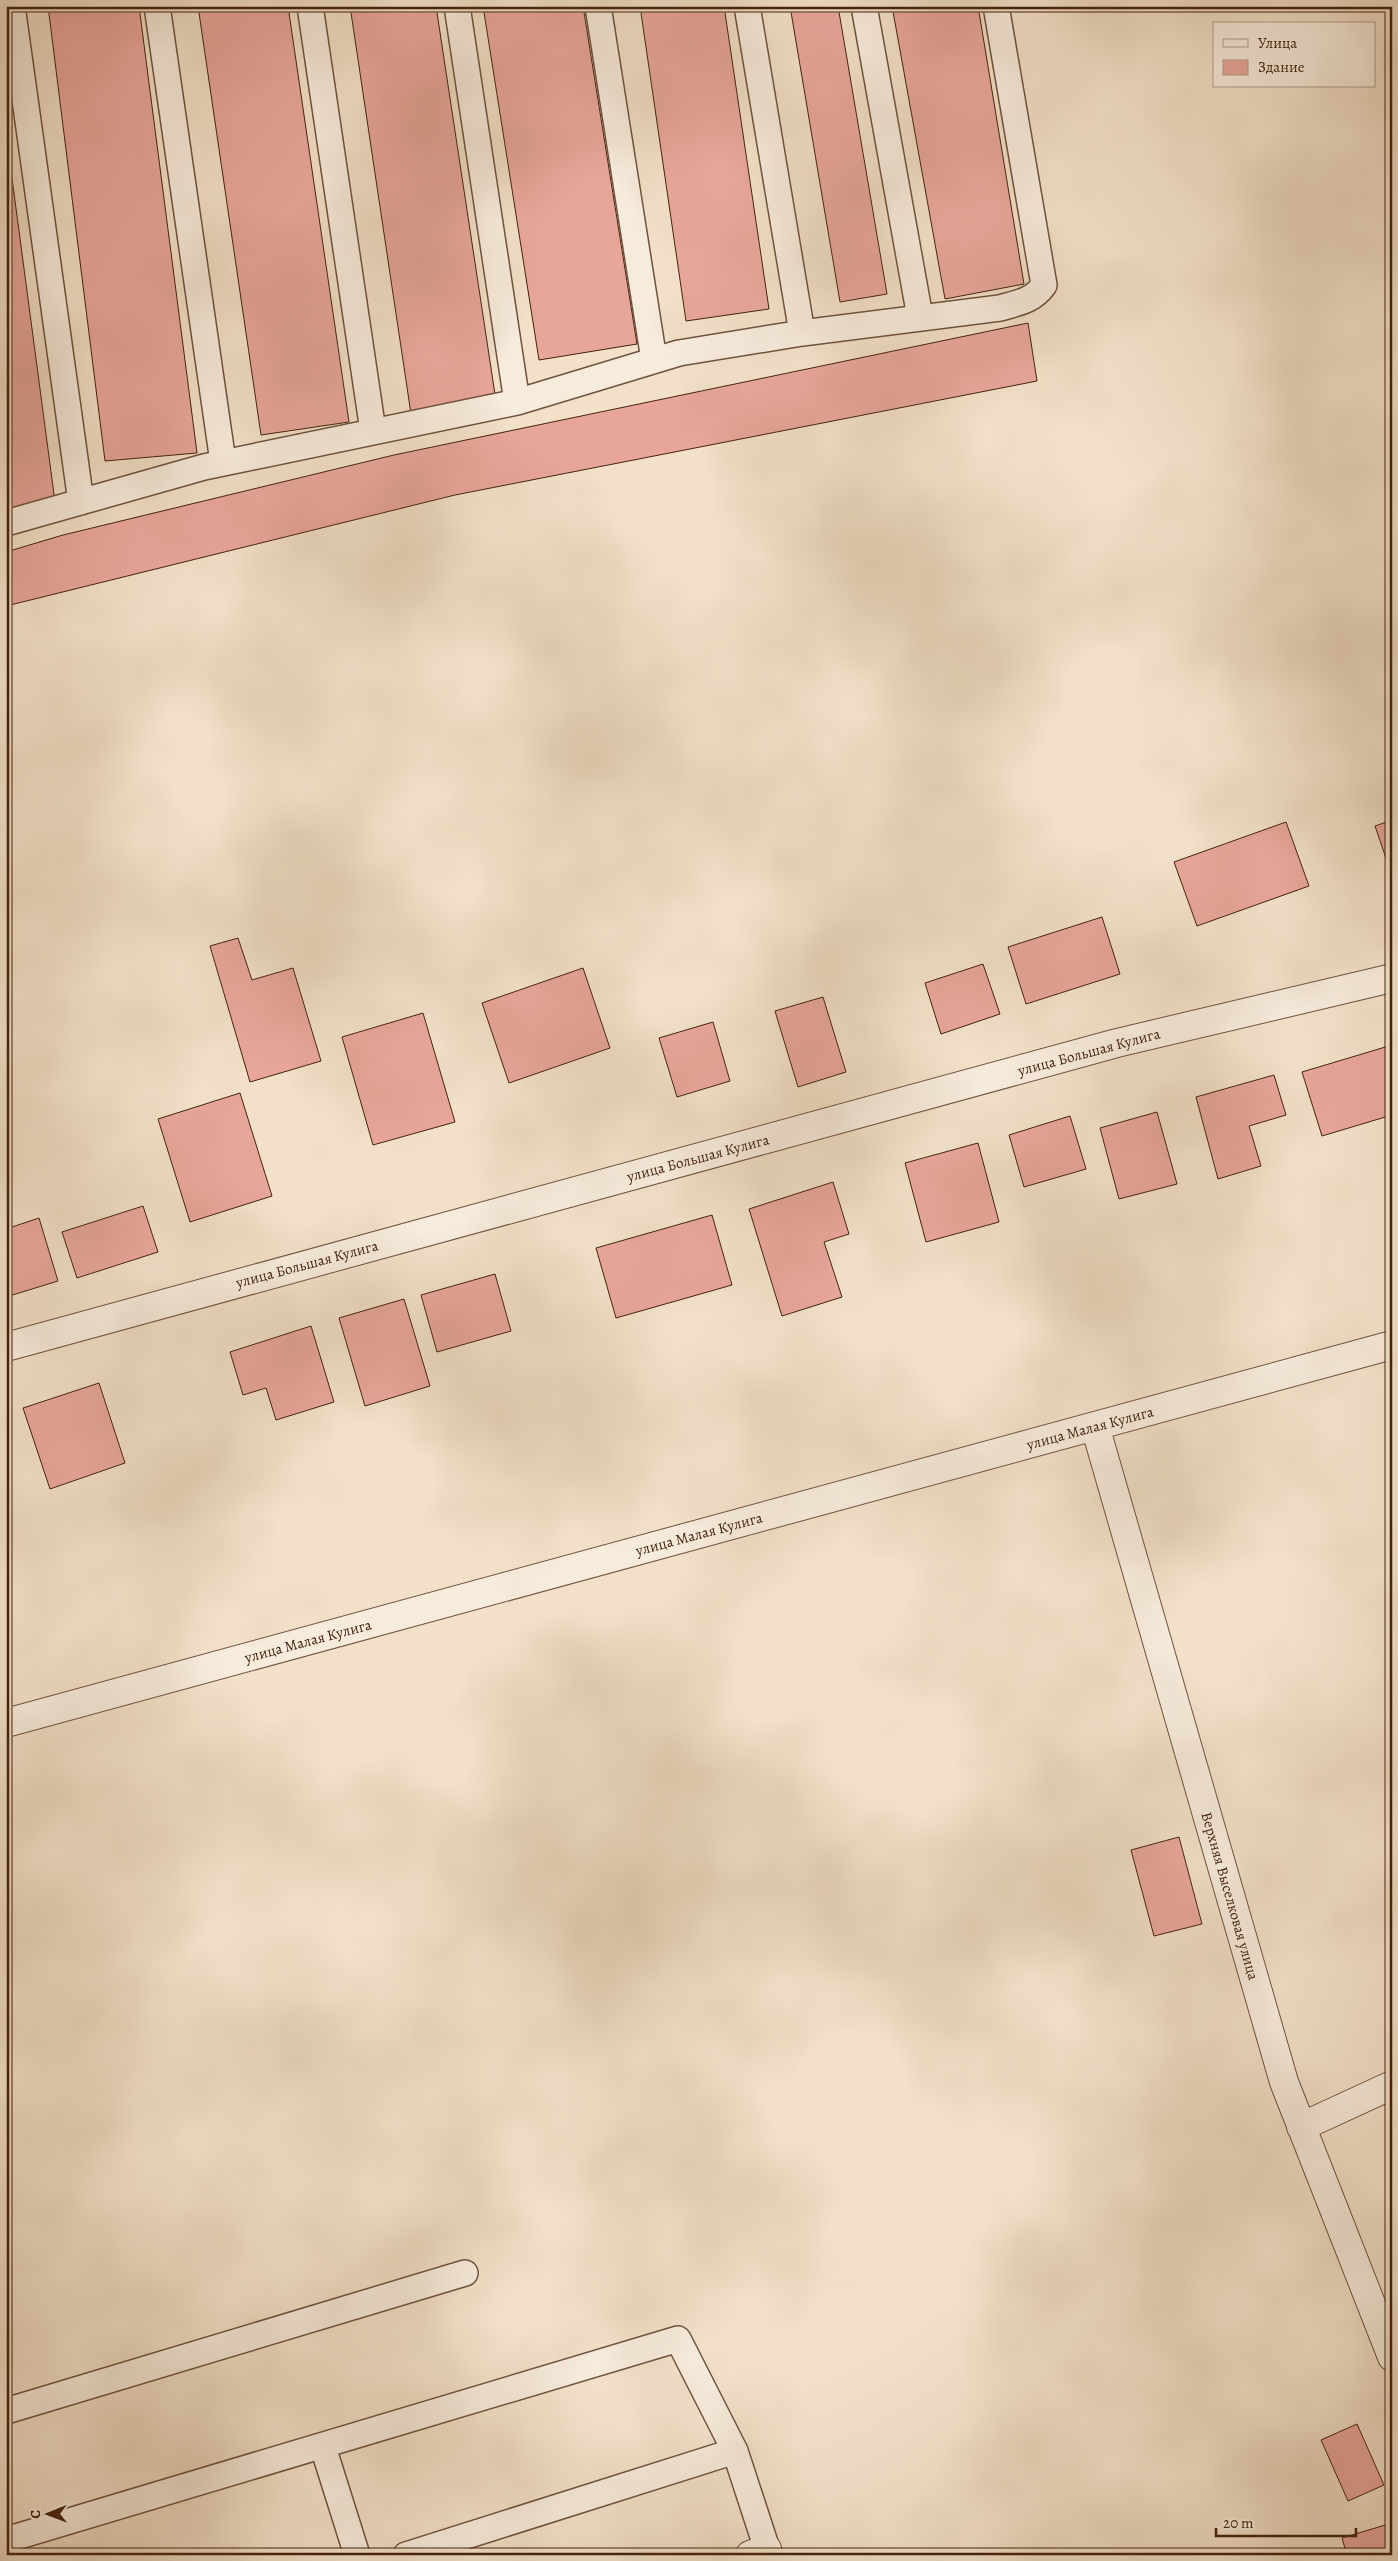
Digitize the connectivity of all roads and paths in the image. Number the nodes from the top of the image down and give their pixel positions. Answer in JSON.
{"nodes":[{"id":1,"x":12,"y":6,"type":"edge"},
{"id":2,"x":157,"y":6,"type":"edge"},
{"id":3,"x":310,"y":6,"type":"edge"},
{"id":4,"x":457,"y":6,"type":"edge"},
{"id":5,"x":598,"y":6,"type":"edge"},
{"id":6,"x":747,"y":6,"type":"edge"},
{"id":7,"x":864,"y":6,"type":"edge"},
{"id":8,"x":996,"y":6,"type":"edge"},
{"id":9,"x":920,"y":317,"type":"junction"},
{"id":10,"x":802,"y":333,"type":"junction"},
{"id":11,"x":654,"y":360,"type":"junction"},
{"id":12,"x":518,"y":402,"type":"junction"},
{"id":13,"x":373,"y":431,"type":"junction"},
{"id":14,"x":223,"y":462,"type":"junction"},
{"id":15,"x":81,"y":502,"type":"junction"},
{"id":16,"x":6,"y":523,"type":"edge"},
{"id":17,"x":1392,"y":978,"type":"edge"},
{"id":18,"x":1392,"y":1345,"type":"edge"},
{"id":19,"x":6,"y":1346,"type":"edge"},
{"id":20,"x":1094,"y":1426,"type":"junction"},
{"id":21,"x":6,"y":1723,"type":"edge"},
{"id":22,"x":1392,"y":2085,"type":"edge"},
{"id":23,"x":1301,"y":2127,"type":"junction"},
{"id":24,"x":465,"y":2273,"type":"dead end"},
{"id":25,"x":1392,"y":2357,"type":"edge"},
{"id":26,"x":6,"y":2411,"type":"edge"},
{"id":27,"x":323,"y":2447,"type":"junction"},
{"id":28,"x":735,"y":2452,"type":"junction"},
{"id":29,"x":6,"y":2540,"type":"edge"},
{"id":30,"x":762,"y":2553,"type":"edge"},
{"id":31,"x":357,"y":2555,"type":"edge"},
{"id":32,"x":406,"y":2555,"type":"edge"}],
"edges":[{"from":1,"to":15,"type":"lane"},
{"from":2,"to":14,"type":"lane"},
{"from":3,"to":13,"type":"lane"},
{"from":4,"to":12,"type":"lane"},
{"from":5,"to":11,"type":"lane"},
{"from":6,"to":10,"type":"lane"},
{"from":7,"to":9,"type":"lane"},
{"from":8,"to":9,"type":"lane"},
{"from":9,"to":10,"type":"lane"},
{"from":10,"to":11,"type":"lane"},
{"from":11,"to":12,"type":"lane"},
{"from":12,"to":13,"type":"lane"},
{"from":13,"to":14,"type":"lane"},
{"from":14,"to":15,"type":"lane"},
{"from":15,"to":16,"type":"lane"},
{"from":17,"to":19,"type":"street","name":"улица Большая Кулига"},
{"from":18,"to":20,"type":"street","name":"улица Малая Кулига"},
{"from":20,"to":21,"type":"street","name":"улица Малая Кулига"},
{"from":20,"to":23,"type":"street","name":"Верхняя Выселковая улица"},
{"from":22,"to":23,"type":"street"},
{"from":23,"to":25,"type":"street","name":"Верхняя Выселковая улица"},
{"from":24,"to":26,"type":"lane"},
{"from":27,"to":28,"type":"lane"},
{"from":27,"to":29,"type":"lane"},
{"from":27,"to":31,"type":"lane"},
{"from":28,"to":30,"type":"lane"},
{"from":28,"to":32,"type":"lane"}]}
